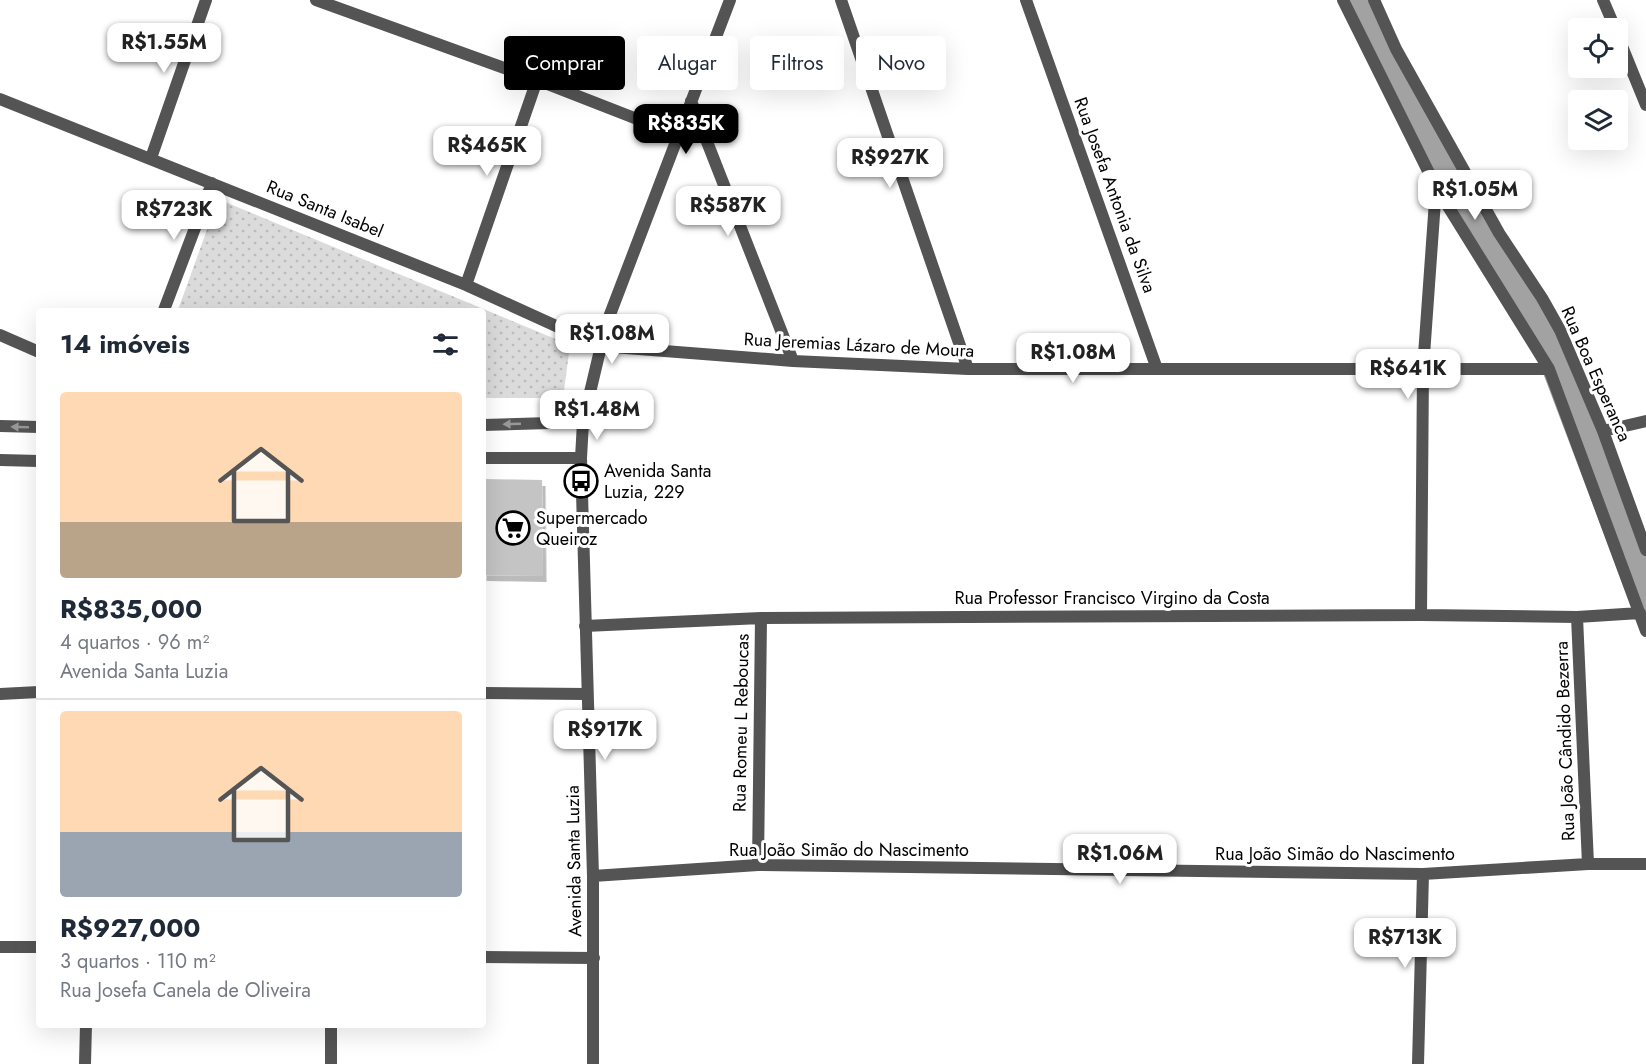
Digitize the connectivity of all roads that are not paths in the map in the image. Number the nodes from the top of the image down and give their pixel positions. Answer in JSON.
{"nodes":[{"id":1,"x":206,"y":0,"type":"edge"},
{"id":2,"x":316,"y":0,"type":"edge"},
{"id":3,"x":730,"y":0,"type":"edge"},
{"id":4,"x":841,"y":0,"type":"edge"},
{"id":5,"x":1026,"y":0,"type":"edge"},
{"id":6,"x":1343,"y":0,"type":"edge"},
{"id":7,"x":1374,"y":0,"type":"edge"},
{"id":8,"x":1603,"y":0,"type":"edge"},
{"id":9,"x":350,"y":6,"type":"edge"},
{"id":10,"x":1611,"y":18,"type":"edge"},
{"id":11,"x":1628,"y":61,"type":"edge"},
{"id":12,"x":504,"y":67,"type":"edge"},
{"id":13,"x":534,"y":90,"type":"edge"},
{"id":14,"x":563,"y":90,"type":"edge"},
{"id":15,"x":0,"y":99,"type":"edge"},
{"id":16,"x":691,"y":101,"type":"junction"},
{"id":17,"x":1646,"y":105,"type":"edge"},
{"id":18,"x":678,"y":135,"type":"junction"},
{"id":19,"x":151,"y":158,"type":"junction"},
{"id":20,"x":212,"y":183,"type":"junction"},
{"id":21,"x":1436,"y":187,"type":"junction"},
{"id":22,"x":466,"y":285,"type":"junction"},
{"id":23,"x":165,"y":308,"type":"edge"},
{"id":24,"x":0,"y":335,"type":"edge"},
{"id":25,"x":600,"y":346,"type":"junction"},
{"id":26,"x":36,"y":351,"type":"edge"},
{"id":27,"x":793,"y":361,"type":"junction"},
{"id":28,"x":968,"y":369,"type":"junction"},
{"id":29,"x":1157,"y":369,"type":"junction"},
{"id":30,"x":1423,"y":369,"type":"junction"},
{"id":31,"x":1549,"y":369,"type":"junction"},
{"id":32,"x":1646,"y":421,"type":"edge"},
{"id":33,"x":584,"y":422,"type":"junction"},
{"id":34,"x":486,"y":425,"type":"edge"},
{"id":35,"x":0,"y":426,"type":"edge"},
{"id":36,"x":36,"y":427,"type":"edge"},
{"id":37,"x":1603,"y":430,"type":"junction"},
{"id":38,"x":486,"y":458,"type":"edge"},
{"id":39,"x":580,"y":458,"type":"junction"},
{"id":40,"x":0,"y":460,"type":"edge"},
{"id":41,"x":36,"y":461,"type":"edge"},
{"id":42,"x":1646,"y":550,"type":"edge"},
{"id":43,"x":1640,"y":613,"type":"junction"},
{"id":44,"x":1421,"y":615,"type":"junction"},
{"id":45,"x":1577,"y":617,"type":"junction"},
{"id":46,"x":761,"y":618,"type":"junction"},
{"id":47,"x":585,"y":626,"type":"junction"},
{"id":48,"x":1646,"y":631,"type":"edge"},
{"id":49,"x":36,"y":692,"type":"edge"},
{"id":50,"x":486,"y":693,"type":"edge"},
{"id":51,"x":0,"y":694,"type":"edge"},
{"id":52,"x":586,"y":694,"type":"junction"},
{"id":53,"x":1588,"y":864,"type":"junction"},
{"id":54,"x":1646,"y":864,"type":"edge"},
{"id":55,"x":758,"y":865,"type":"junction"},
{"id":56,"x":1423,"y":874,"type":"junction"},
{"id":57,"x":592,"y":876,"type":"junction"},
{"id":58,"x":0,"y":947,"type":"edge"},
{"id":59,"x":36,"y":947,"type":"edge"},
{"id":60,"x":486,"y":957,"type":"edge"},
{"id":61,"x":594,"y":958,"type":"junction"},
{"id":62,"x":86,"y":1028,"type":"edge"},
{"id":63,"x":331,"y":1028,"type":"edge"},
{"id":64,"x":85,"y":1064,"type":"edge"},
{"id":65,"x":331,"y":1064,"type":"edge"},
{"id":66,"x":593,"y":1064,"type":"edge"},
{"id":67,"x":1418,"y":1064,"type":"edge"}],
"edges":[{"from":1,"to":19,"type":"street"},
{"from":2,"to":9,"type":"street"},
{"from":3,"to":16,"type":"street","name":"Avenida Santa Luzia"},
{"from":4,"to":28,"type":"street"},
{"from":5,"to":29,"type":"street","name":"Rua Josefa Antonia da Silva"},
{"from":6,"to":21,"type":"street"},
{"from":7,"to":37,"type":"street","name":"Rua Boa Esperanca"},
{"from":8,"to":10,"type":"street"},
{"from":9,"to":12,"type":"street"},
{"from":11,"to":17,"type":"street"},
{"from":13,"to":22,"type":"street"},
{"from":14,"to":18,"type":"street"},
{"from":15,"to":19,"type":"street","name":"Rua Santa Isabel"},
{"from":16,"to":18,"type":"street","name":"Avenida Santa Luzia"},
{"from":16,"to":27,"type":"street"},
{"from":18,"to":25,"type":"street","name":"Avenida Santa Luzia"},
{"from":19,"to":20,"type":"street","name":"Rua Santa Isabel"},
{"from":20,"to":22,"type":"street","name":"Rua Santa Isabel"},
{"from":20,"to":23,"type":"street"},
{"from":21,"to":30,"type":"street"},
{"from":21,"to":31,"type":"street"},
{"from":22,"to":25,"type":"street","name":"Rua Santa Isabel"},
{"from":24,"to":26,"type":"street"},
{"from":25,"to":27,"type":"street","name":"Rua Jeremias Lázaro de Moura"},
{"from":25,"to":33,"type":"street","name":"Avenida Santa Luzia"},
{"from":27,"to":28,"type":"street","name":"Rua Jeremias Lázaro de Moura"},
{"from":28,"to":29,"type":"street","name":"Rua Jeremias Lázaro de Moura"},
{"from":29,"to":30,"type":"street","name":"Rua Jeremias Lázaro de Moura"},
{"from":30,"to":31,"type":"street","name":"Rua Jeremias Lázaro de Moura"},
{"from":30,"to":44,"type":"street"},
{"from":31,"to":43,"type":"street"},
{"from":32,"to":37,"type":"street"},
{"from":33,"to":34,"type":"street","one_way":true},
{"from":33,"to":39,"type":"street","name":"Avenida Santa Luzia"},
{"from":36,"to":35,"type":"street","one_way":true},
{"from":37,"to":42,"type":"street","name":"Rua Boa Esperanca"},
{"from":38,"to":39,"type":"street"},
{"from":39,"to":47,"type":"street","name":"Avenida Santa Luzia"},
{"from":40,"to":41,"type":"street"},
{"from":43,"to":45,"type":"street","name":"Rua Professor Francisco Virgino da Costa"},
{"from":43,"to":48,"type":"street"},
{"from":44,"to":45,"type":"street","name":"Rua Professor Francisco Virgino da Costa"},
{"from":44,"to":46,"type":"street","name":"Rua Professor Francisco Virgino da Costa"},
{"from":45,"to":53,"type":"street","name":"Rua João Cândido Bezerra"},
{"from":46,"to":47,"type":"street","name":"Rua Professor Francisco Virgino da Costa"},
{"from":46,"to":55,"type":"street","name":"Rua Romeu L Reboucas"},
{"from":47,"to":52,"type":"street","name":"Avenida Santa Luzia"},
{"from":49,"to":51,"type":"street"},
{"from":50,"to":52,"type":"street"},
{"from":52,"to":57,"type":"street","name":"Avenida Santa Luzia"},
{"from":53,"to":54,"type":"street","name":"Rua João Simão do Nascimento"},
{"from":53,"to":56,"type":"street","name":"Rua João Simão do Nascimento"},
{"from":55,"to":56,"type":"street","name":"Rua João Simão do Nascimento"},
{"from":55,"to":57,"type":"street","name":"Rua João Simão do Nascimento"},
{"from":56,"to":67,"type":"street"},
{"from":57,"to":61,"type":"street","name":"Avenida Santa Luzia"},
{"from":58,"to":59,"type":"street"},
{"from":60,"to":61,"type":"street"},
{"from":61,"to":66,"type":"street","name":"Avenida Santa Luzia"},
{"from":62,"to":64,"type":"street"},
{"from":63,"to":65,"type":"street"}]}
